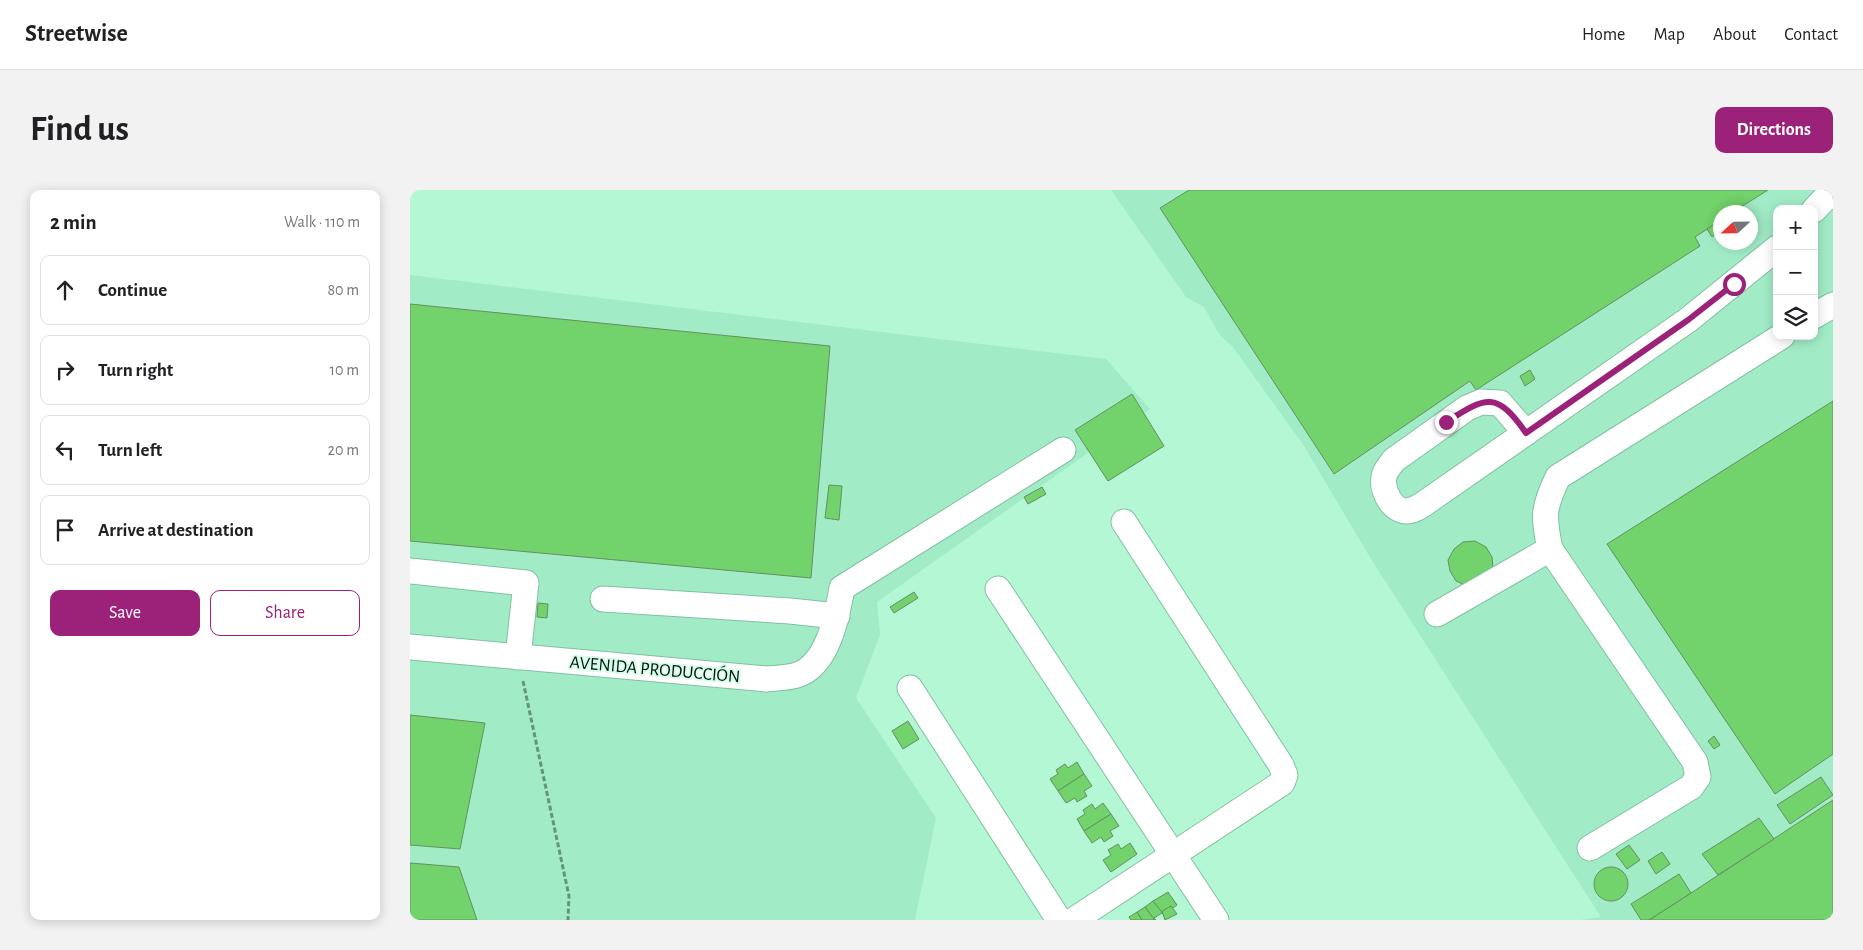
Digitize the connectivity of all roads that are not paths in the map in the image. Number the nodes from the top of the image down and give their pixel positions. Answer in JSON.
{"nodes":[{"id":1,"x":1775,"y":250,"type":"edge"},
{"id":2,"x":1833,"y":305,"type":"edge"},
{"id":3,"x":1818,"y":314,"type":"edge"},
{"id":4,"x":1776,"y":340,"type":"edge"},
{"id":5,"x":1526,"y":433,"type":"junction"},
{"id":6,"x":1063,"y":450,"type":"dead end"},
{"id":7,"x":1124,"y":522,"type":"dead end"},
{"id":8,"x":1550,"y":549,"type":"junction"},
{"id":9,"x":410,"y":571,"type":"edge"},
{"id":10,"x":998,"y":589,"type":"dead end"},
{"id":11,"x":604,"y":599,"type":"dead end"},
{"id":12,"x":1437,"y":614,"type":"dead end"},
{"id":13,"x":837,"y":616,"type":"junction"},
{"id":14,"x":410,"y":647,"type":"edge"},
{"id":15,"x":518,"y":657,"type":"junction"},
{"id":16,"x":910,"y":688,"type":"dead end"},
{"id":17,"x":1590,"y":848,"type":"dead end"},
{"id":18,"x":1173,"y":854,"type":"junction"},
{"id":19,"x":1059,"y":920,"type":"edge"},
{"id":20,"x":1074,"y":920,"type":"edge"},
{"id":21,"x":1216,"y":920,"type":"edge"}],
"edges":[{"from":1,"to":5,"type":"street"},
{"from":2,"to":3,"type":"street"},
{"from":4,"to":8,"type":"street"},
{"from":5,"to":5,"type":"street"},
{"from":6,"to":13,"type":"street","name":"AVENIDA PRODUCCIÓN"},
{"from":7,"to":18,"type":"street"},
{"from":8,"to":12,"type":"street"},
{"from":8,"to":17,"type":"street"},
{"from":9,"to":15,"type":"street"},
{"from":10,"to":18,"type":"street"},
{"from":11,"to":13,"type":"street"},
{"from":13,"to":15,"type":"street","name":"AVENIDA PRODUCCIÓN"},
{"from":14,"to":15,"type":"street","name":"AVENIDA PRODUCCIÓN"},
{"from":16,"to":19,"type":"street"},
{"from":18,"to":20,"type":"street"},
{"from":18,"to":21,"type":"street"}]}
